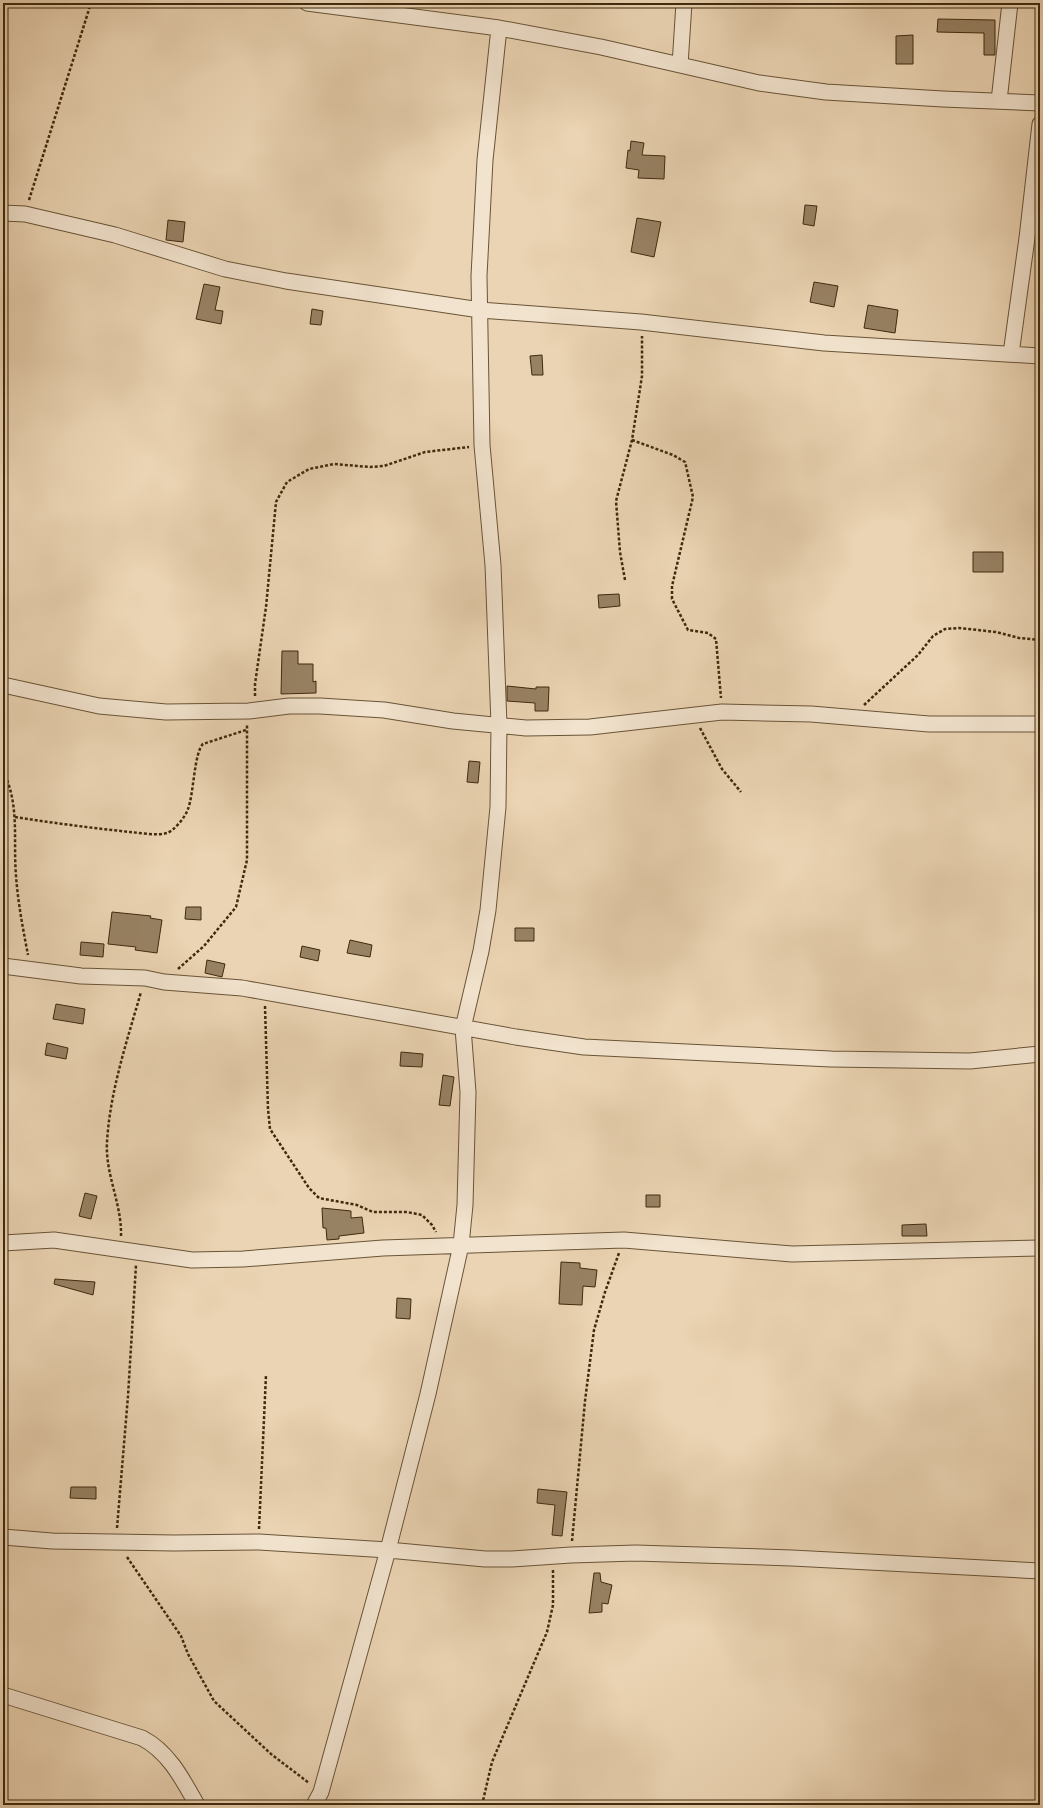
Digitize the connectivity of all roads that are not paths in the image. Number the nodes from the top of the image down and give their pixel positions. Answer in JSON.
{"nodes":[{"id":1,"x":307,"y":3,"type":"edge"},
{"id":2,"x":684,"y":3,"type":"edge"},
{"id":3,"x":1010,"y":3,"type":"edge"},
{"id":4,"x":499,"y":28,"type":"junction"},
{"id":5,"x":680,"y":66,"type":"junction"},
{"id":6,"x":998,"y":101,"type":"junction"},
{"id":7,"x":1040,"y":103,"type":"edge"},
{"id":8,"x":1040,"y":124,"type":"edge"},
{"id":9,"x":3,"y":213,"type":"edge"},
{"id":10,"x":480,"y":310,"type":"junction"},
{"id":11,"x":1011,"y":354,"type":"junction"},
{"id":12,"x":1040,"y":356,"type":"edge"},
{"id":13,"x":3,"y":685,"type":"edge"},
{"id":14,"x":1040,"y":724,"type":"edge"},
{"id":15,"x":499,"y":725,"type":"junction"},
{"id":16,"x":3,"y":966,"type":"edge"},
{"id":17,"x":463,"y":1028,"type":"junction"},
{"id":18,"x":1040,"y":1054,"type":"edge"},
{"id":19,"x":3,"y":1243,"type":"edge"},
{"id":20,"x":461,"y":1245,"type":"junction"},
{"id":21,"x":1040,"y":1248,"type":"edge"},
{"id":22,"x":3,"y":1537,"type":"edge"},
{"id":23,"x":388,"y":1550,"type":"junction"},
{"id":24,"x":1040,"y":1571,"type":"edge"},
{"id":25,"x":3,"y":1695,"type":"edge"},
{"id":26,"x":318,"y":1798,"type":"edge"},
{"id":27,"x":197,"y":1805,"type":"edge"}],
"edges":[{"from":1,"to":4,"type":"street"},
{"from":2,"to":5,"type":"street"},
{"from":3,"to":6,"type":"street"},
{"from":4,"to":5,"type":"street"},
{"from":4,"to":10,"type":"street"},
{"from":5,"to":6,"type":"street"},
{"from":6,"to":7,"type":"street"},
{"from":8,"to":11,"type":"street"},
{"from":9,"to":10,"type":"street"},
{"from":10,"to":11,"type":"street"},
{"from":10,"to":15,"type":"street"},
{"from":11,"to":12,"type":"street"},
{"from":13,"to":15,"type":"street"},
{"from":14,"to":15,"type":"street"},
{"from":15,"to":17,"type":"street"},
{"from":16,"to":17,"type":"street"},
{"from":17,"to":18,"type":"street"},
{"from":17,"to":20,"type":"street"},
{"from":19,"to":20,"type":"street"},
{"from":20,"to":21,"type":"street"},
{"from":20,"to":23,"type":"street"},
{"from":22,"to":23,"type":"street"},
{"from":23,"to":24,"type":"street"},
{"from":23,"to":26,"type":"street"},
{"from":25,"to":27,"type":"street"}]}
